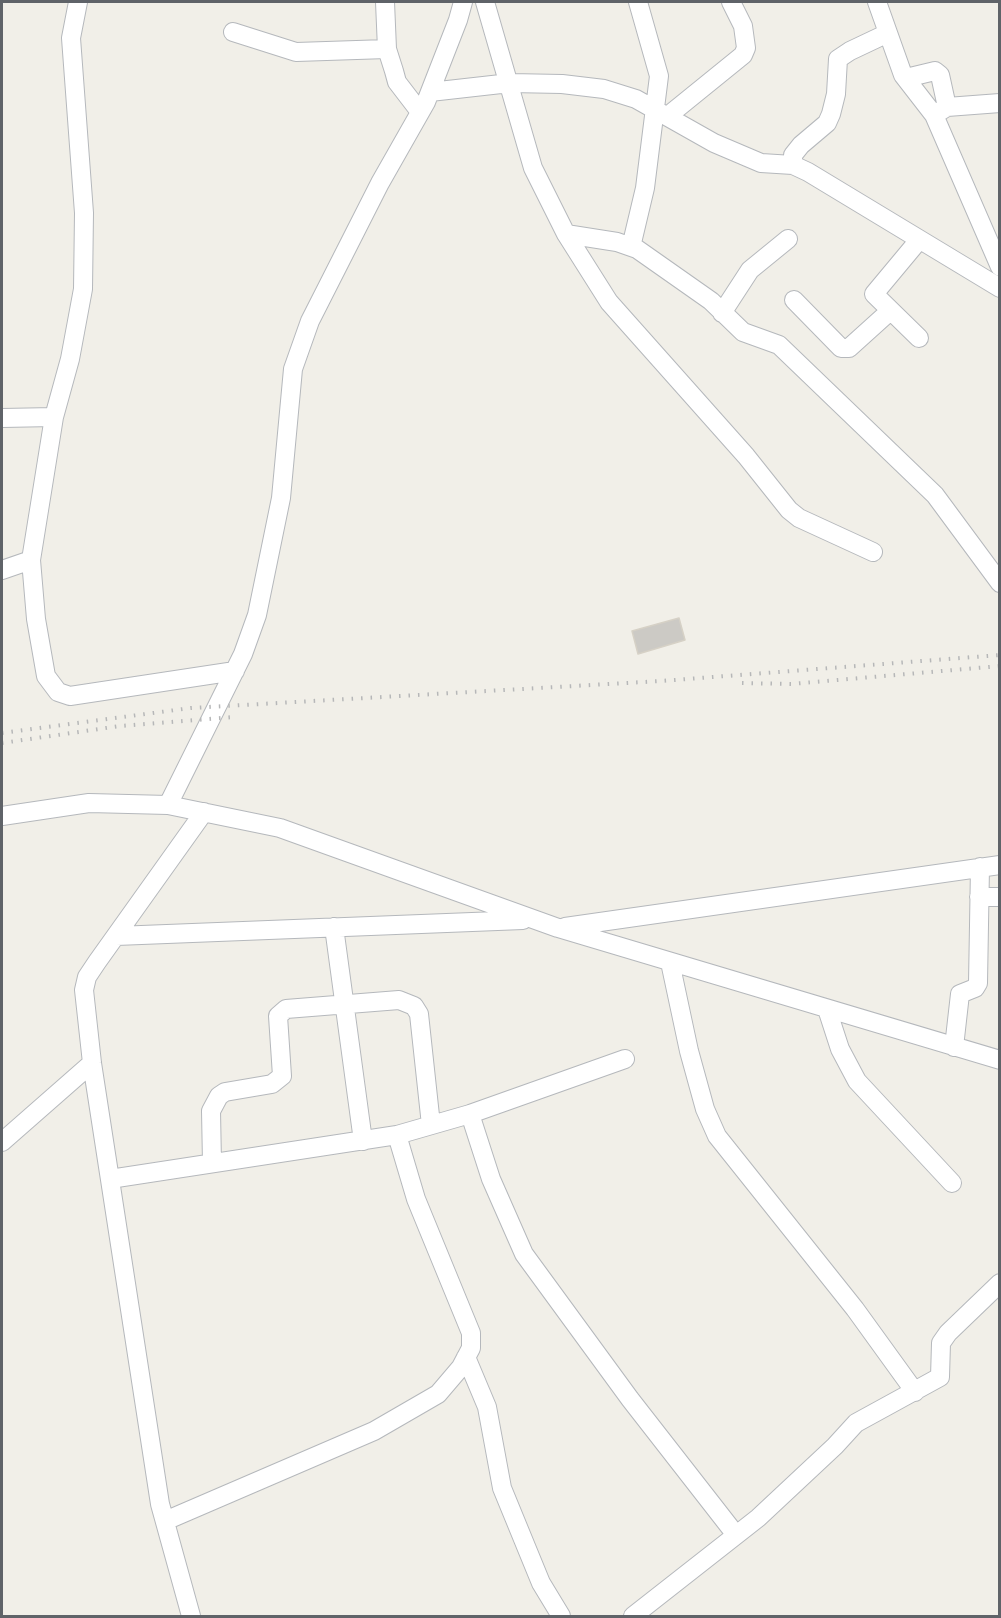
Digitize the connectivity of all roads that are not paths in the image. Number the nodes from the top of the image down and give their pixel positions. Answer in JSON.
{"nodes":[{"id":1,"x":78,"y":2,"type":"edge"},
{"id":2,"x":385,"y":2,"type":"edge"},
{"id":3,"x":463,"y":2,"type":"edge"},
{"id":4,"x":485,"y":2,"type":"edge"},
{"id":5,"x":638,"y":2,"type":"edge"},
{"id":6,"x":731,"y":2,"type":"edge"},
{"id":7,"x":877,"y":2,"type":"edge"},
{"id":8,"x":233,"y":33,"type":"dead end"},
{"id":9,"x":888,"y":33,"type":"junction"},
{"id":10,"x":387,"y":49,"type":"junction"},
{"id":11,"x":903,"y":75,"type":"junction"},
{"id":12,"x":510,"y":83,"type":"junction"},
{"id":13,"x":430,"y":92,"type":"junction"},
{"id":14,"x":999,"y":103,"type":"edge"},
{"id":15,"x":941,"y":111,"type":"junction"},
{"id":16,"x":420,"y":112,"type":"junction"},
{"id":17,"x":663,"y":112,"type":"junction"},
{"id":18,"x":793,"y":165,"type":"junction"},
{"id":19,"x":566,"y":234,"type":"junction"},
{"id":20,"x":788,"y":239,"type":"dead end"},
{"id":21,"x":919,"y":240,"type":"junction"},
{"id":22,"x":631,"y":247,"type":"junction"},
{"id":23,"x":999,"y":267,"type":"edge"},
{"id":24,"x":999,"y":288,"type":"edge"},
{"id":25,"x":794,"y":300,"type":"dead end"},
{"id":26,"x":890,"y":311,"type":"junction"},
{"id":27,"x":722,"y":313,"type":"junction"},
{"id":28,"x":919,"y":338,"type":"dead end"},
{"id":29,"x":54,"y":417,"type":"junction"},
{"id":30,"x":2,"y":418,"type":"edge"},
{"id":31,"x":873,"y":552,"type":"dead end"},
{"id":32,"x":31,"y":560,"type":"junction"},
{"id":33,"x":2,"y":570,"type":"edge"},
{"id":34,"x":999,"y":582,"type":"edge"},
{"id":35,"x":235,"y":671,"type":"junction"},
{"id":36,"x":168,"y":804,"type":"junction"},
{"id":37,"x":204,"y":812,"type":"junction"},
{"id":38,"x":2,"y":816,"type":"edge"},
{"id":39,"x":999,"y":865,"type":"edge"},
{"id":40,"x":980,"y":867,"type":"junction"},
{"id":41,"x":979,"y":897,"type":"junction"},
{"id":42,"x":999,"y":897,"type":"edge"},
{"id":43,"x":534,"y":919,"type":"junction"},
{"id":44,"x":334,"y":927,"type":"junction"},
{"id":45,"x":558,"y":928,"type":"junction"},
{"id":46,"x":116,"y":936,"type":"junction"},
{"id":47,"x":670,"y":962,"type":"junction"},
{"id":48,"x":345,"y":1005,"type":"junction"},
{"id":49,"x":827,"y":1009,"type":"junction"},
{"id":50,"x":954,"y":1047,"type":"junction"},
{"id":51,"x":625,"y":1059,"type":"dead end"},
{"id":52,"x":999,"y":1060,"type":"edge"},
{"id":53,"x":92,"y":1064,"type":"junction"},
{"id":54,"x":470,"y":1114,"type":"junction"},
{"id":55,"x":431,"y":1125,"type":"junction"},
{"id":56,"x":397,"y":1135,"type":"junction"},
{"id":57,"x":363,"y":1141,"type":"junction"},
{"id":58,"x":2,"y":1142,"type":"edge"},
{"id":59,"x":212,"y":1163,"type":"junction"},
{"id":60,"x":110,"y":1179,"type":"junction"},
{"id":61,"x":952,"y":1183,"type":"dead end"},
{"id":62,"x":999,"y":1283,"type":"edge"},
{"id":63,"x":466,"y":1357,"type":"junction"},
{"id":64,"x":915,"y":1392,"type":"junction"},
{"id":65,"x":165,"y":1521,"type":"junction"},
{"id":66,"x":736,"y":1535,"type":"junction"},
{"id":67,"x":191,"y":1617,"type":"edge"},
{"id":68,"x":561,"y":1617,"type":"edge"},
{"id":69,"x":633,"y":1617,"type":"edge"}],
"edges":[{"from":1,"to":29,"type":"street"},
{"from":2,"to":10,"type":"street"},
{"from":3,"to":13,"type":"street"},
{"from":4,"to":12,"type":"street"},
{"from":5,"to":17,"type":"street"},
{"from":6,"to":17,"type":"street"},
{"from":7,"to":9,"type":"street"},
{"from":8,"to":10,"type":"street"},
{"from":9,"to":11,"type":"street"},
{"from":9,"to":18,"type":"street"},
{"from":10,"to":16,"type":"street"},
{"from":11,"to":15,"type":"street"},
{"from":11,"to":15,"type":"street"},
{"from":12,"to":13,"type":"street"},
{"from":12,"to":17,"type":"street"},
{"from":12,"to":19,"type":"street"},
{"from":13,"to":16,"type":"street"},
{"from":14,"to":15,"type":"street"},
{"from":15,"to":23,"type":"street"},
{"from":16,"to":35,"type":"street"},
{"from":17,"to":18,"type":"street"},
{"from":17,"to":22,"type":"street"},
{"from":18,"to":21,"type":"street"},
{"from":19,"to":22,"type":"street"},
{"from":19,"to":31,"type":"street"},
{"from":20,"to":27,"type":"street"},
{"from":21,"to":24,"type":"street"},
{"from":21,"to":26,"type":"street"},
{"from":22,"to":27,"type":"street"},
{"from":25,"to":26,"type":"street"},
{"from":26,"to":28,"type":"street"},
{"from":27,"to":34,"type":"street"},
{"from":29,"to":30,"type":"street"},
{"from":29,"to":32,"type":"street"},
{"from":32,"to":33,"type":"street"},
{"from":32,"to":35,"type":"street"},
{"from":35,"to":36,"type":"street"},
{"from":36,"to":37,"type":"street"},
{"from":36,"to":38,"type":"street"},
{"from":37,"to":43,"type":"street"},
{"from":37,"to":46,"type":"street"},
{"from":39,"to":40,"type":"street"},
{"from":40,"to":41,"type":"street"},
{"from":40,"to":45,"type":"street"},
{"from":41,"to":42,"type":"street"},
{"from":41,"to":50,"type":"street"},
{"from":43,"to":44,"type":"street"},
{"from":43,"to":45,"type":"street"},
{"from":44,"to":46,"type":"street"},
{"from":44,"to":48,"type":"street"},
{"from":45,"to":47,"type":"street"},
{"from":46,"to":53,"type":"street"},
{"from":47,"to":49,"type":"street"},
{"from":47,"to":64,"type":"street"},
{"from":48,"to":55,"type":"street"},
{"from":48,"to":57,"type":"street"},
{"from":48,"to":59,"type":"street"},
{"from":49,"to":50,"type":"street"},
{"from":49,"to":61,"type":"street"},
{"from":50,"to":52,"type":"street"},
{"from":51,"to":54,"type":"street"},
{"from":53,"to":58,"type":"street"},
{"from":53,"to":60,"type":"street"},
{"from":54,"to":55,"type":"street"},
{"from":54,"to":66,"type":"street"},
{"from":55,"to":56,"type":"street"},
{"from":56,"to":57,"type":"street"},
{"from":56,"to":63,"type":"street"},
{"from":57,"to":59,"type":"street"},
{"from":59,"to":60,"type":"street"},
{"from":60,"to":65,"type":"street"},
{"from":62,"to":64,"type":"street"},
{"from":63,"to":65,"type":"street"},
{"from":63,"to":68,"type":"street"},
{"from":64,"to":66,"type":"street"},
{"from":65,"to":67,"type":"street"},
{"from":66,"to":69,"type":"street"}]}
